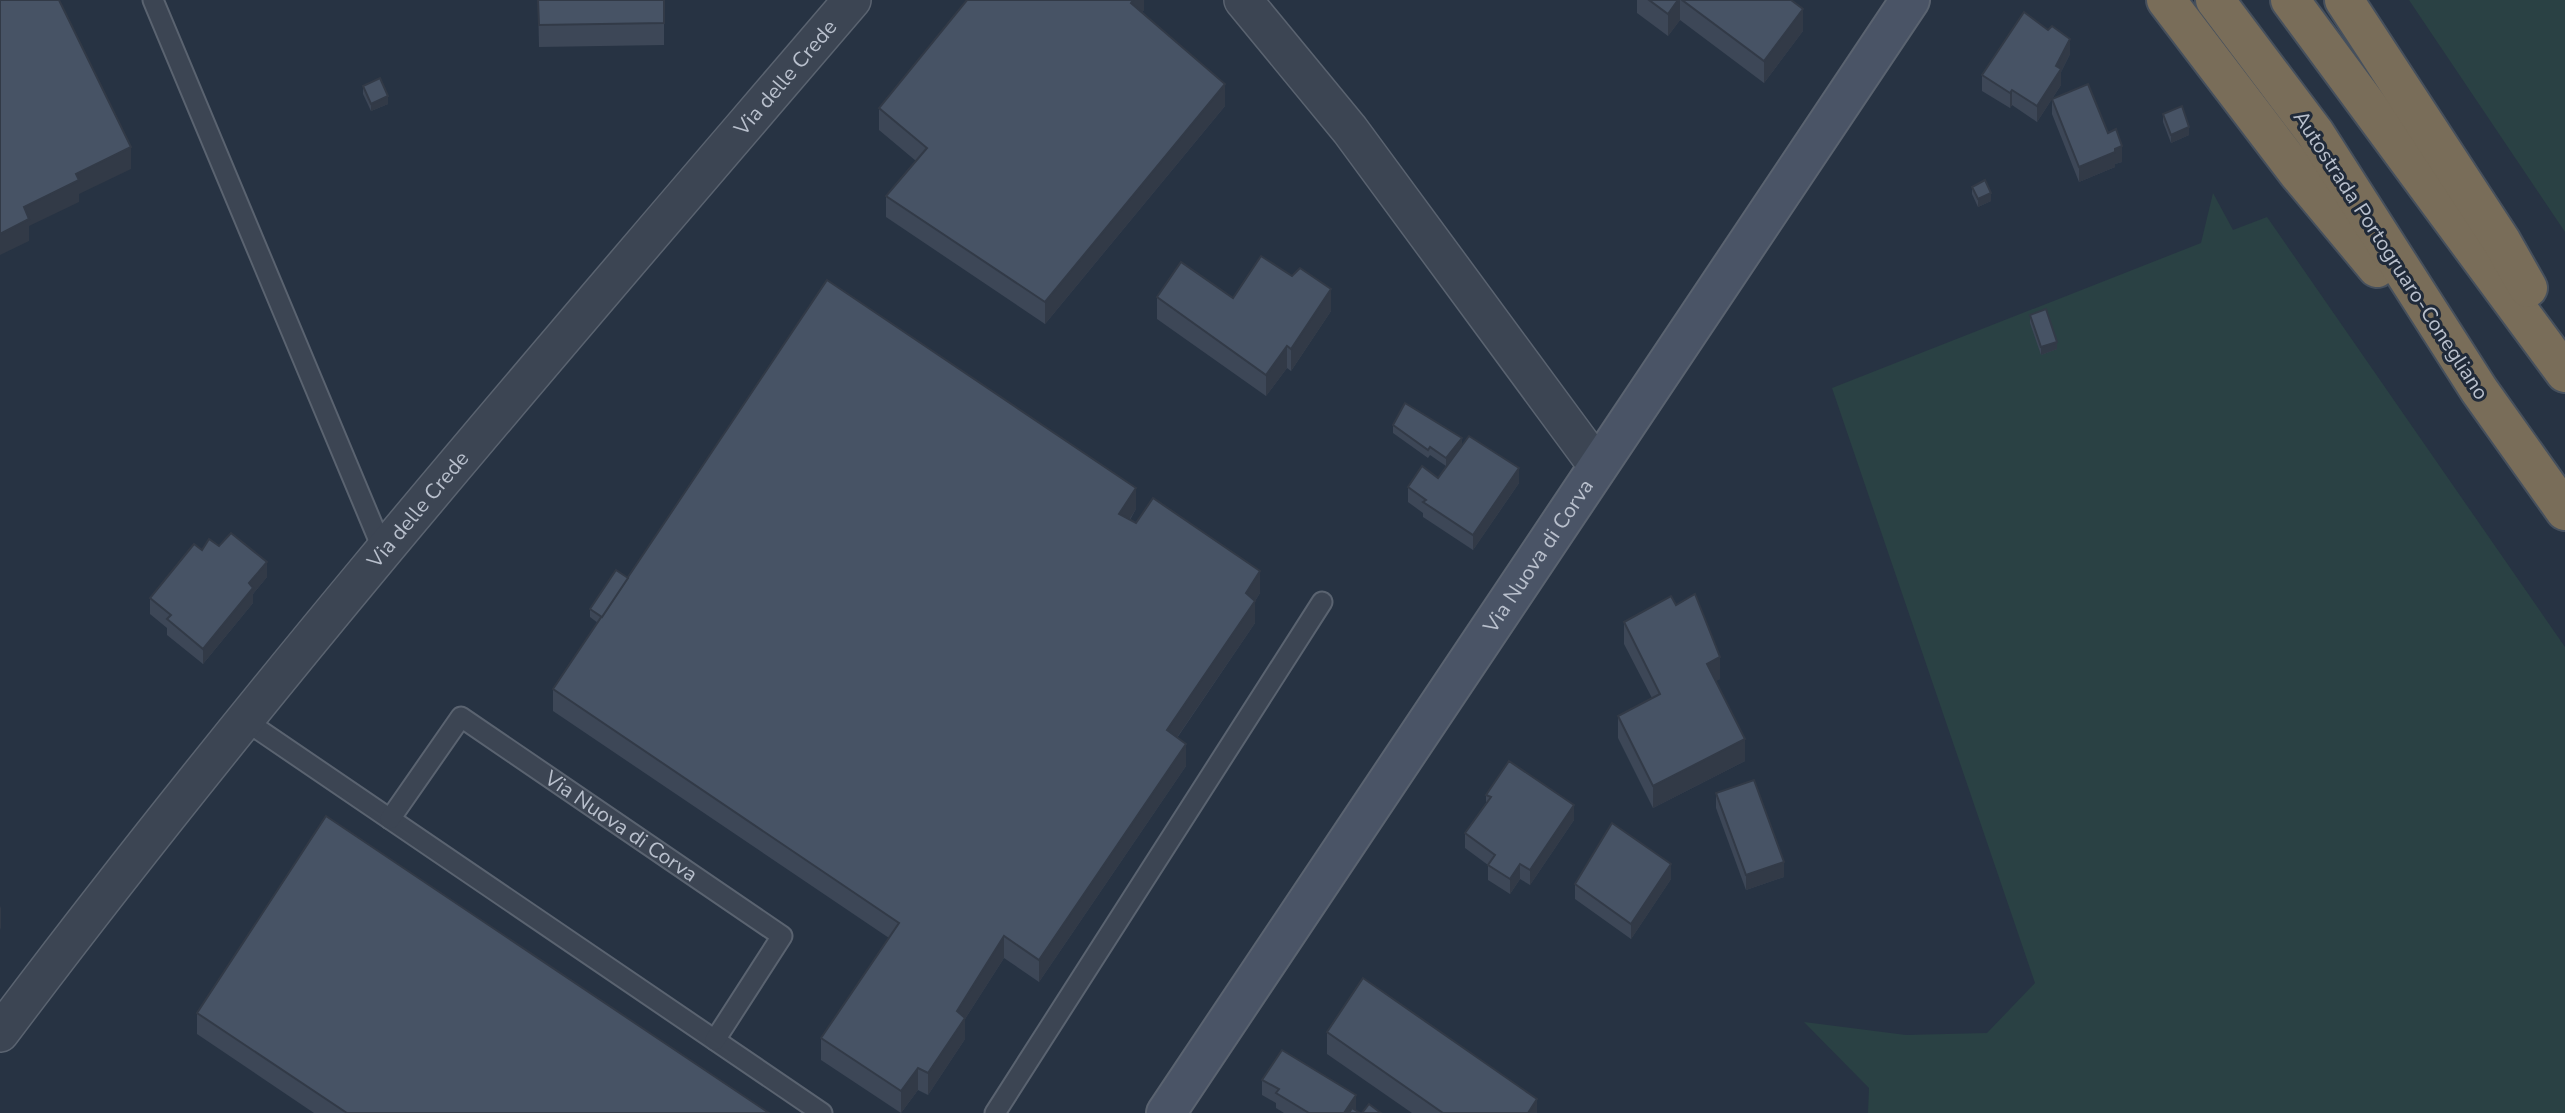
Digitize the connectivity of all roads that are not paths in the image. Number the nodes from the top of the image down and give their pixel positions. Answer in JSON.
{"nodes":[{"id":1,"x":153,"y":0,"type":"edge"},
{"id":2,"x":852,"y":0,"type":"edge"},
{"id":3,"x":1243,"y":0,"type":"edge"},
{"id":4,"x":1891,"y":0,"type":"edge"},
{"id":5,"x":1910,"y":0,"type":"edge"},
{"id":6,"x":2166,"y":0,"type":"edge"},
{"id":7,"x":2215,"y":0,"type":"edge"},
{"id":8,"x":2290,"y":0,"type":"edge"},
{"id":9,"x":2344,"y":0,"type":"edge"},
{"id":10,"x":1886,"y":37,"type":"junction"},
{"id":11,"x":2565,"y":354,"type":"edge"},
{"id":12,"x":2565,"y":373,"type":"edge"},
{"id":13,"x":2479,"y":390,"type":"junction"},
{"id":14,"x":1598,"y":467,"type":"junction"},
{"id":15,"x":2565,"y":511,"type":"edge"},
{"id":16,"x":383,"y":550,"type":"junction"},
{"id":17,"x":1322,"y":602,"type":"dead end"},
{"id":18,"x":246,"y":721,"type":"junction"},
{"id":19,"x":390,"y":819,"type":"junction"},
{"id":20,"x":0,"y":1033,"type":"edge"},
{"id":21,"x":715,"y":1040,"type":"junction"},
{"id":22,"x":822,"y":1113,"type":"edge"},
{"id":23,"x":995,"y":1113,"type":"edge"},
{"id":24,"x":1166,"y":1113,"type":"edge"}],
"edges":[{"from":1,"to":16,"type":"lane"},
{"from":2,"to":16,"type":"street","name":"Via delle Crede"},
{"from":3,"to":14,"type":"street"},
{"from":4,"to":10,"type":"main road"},
{"from":5,"to":10,"type":"main road","name":"Via Nuova di Corva"},
{"from":6,"to":13,"type":"highway"},
{"from":7,"to":13,"type":"highway","name":"Autostrada Portogruaro-Conegliano"},
{"from":8,"to":12,"type":"highway"},
{"from":9,"to":11,"type":"highway"},
{"from":10,"to":14,"type":"main road","name":"Via Nuova di Corva"},
{"from":13,"to":15,"type":"highway","name":"Autostrada Portogruaro-Conegliano"},
{"from":14,"to":24,"type":"main road","name":"Via Nuova di Corva"},
{"from":16,"to":18,"type":"street","name":"Via delle Crede"},
{"from":17,"to":23,"type":"lane"},
{"from":18,"to":19,"type":"lane"},
{"from":18,"to":20,"type":"street","name":"Via delle Crede"},
{"from":19,"to":21,"type":"lane"},
{"from":19,"to":21,"type":"lane","name":"Via Nuova di Corva"},
{"from":21,"to":22,"type":"lane"}]}
